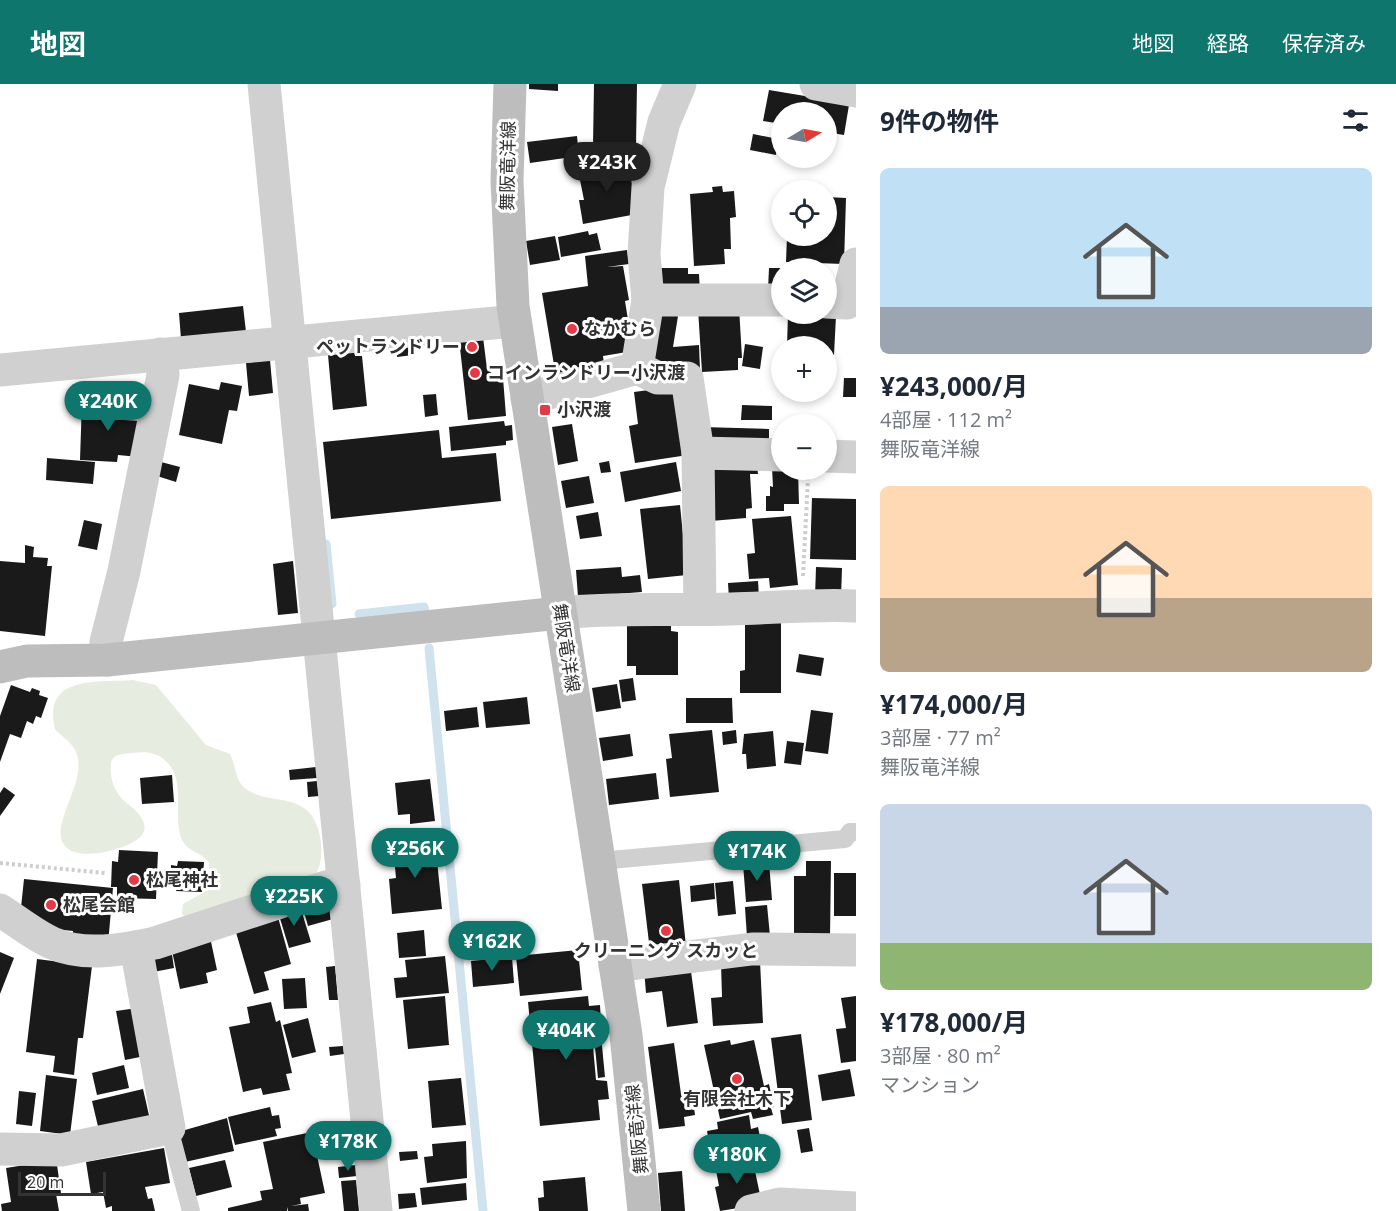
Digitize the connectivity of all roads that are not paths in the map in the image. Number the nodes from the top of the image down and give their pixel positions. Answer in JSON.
{"nodes":[{"id":1,"x":264,"y":84,"type":"edge"},
{"id":2,"x":510,"y":84,"type":"edge"},
{"id":3,"x":680,"y":84,"type":"edge"},
{"id":4,"x":817,"y":84,"type":"edge"},
{"id":5,"x":856,"y":91,"type":"edge"},
{"id":6,"x":856,"y":264,"type":"edge"},
{"id":7,"x":648,"y":300,"type":"junction"},
{"id":8,"x":771,"y":300,"type":"edge"},
{"id":9,"x":837,"y":303,"type":"edge"},
{"id":10,"x":515,"y":321,"type":"junction"},
{"id":11,"x":290,"y":342,"type":"junction"},
{"id":12,"x":161,"y":354,"type":"junction"},
{"id":13,"x":637,"y":368,"type":"junction"},
{"id":14,"x":0,"y":370,"type":"edge"},
{"id":15,"x":526,"y":399,"type":"junction"},
{"id":16,"x":698,"y":453,"type":"junction"},
{"id":17,"x":771,"y":455,"type":"edge"},
{"id":18,"x":837,"y":456,"type":"edge"},
{"id":19,"x":856,"y":457,"type":"edge"},
{"id":20,"x":856,"y":606,"type":"edge"},
{"id":21,"x":700,"y":609,"type":"junction"},
{"id":22,"x":560,"y":613,"type":"junction"},
{"id":23,"x":320,"y":638,"type":"junction"},
{"id":24,"x":107,"y":660,"type":"junction"},
{"id":25,"x":0,"y":667,"type":"edge"},
{"id":26,"x":856,"y":832,"type":"edge"},
{"id":27,"x":599,"y":861,"type":"junction"},
{"id":28,"x":345,"y":885,"type":"junction"},
{"id":29,"x":0,"y":910,"type":"edge"},
{"id":30,"x":136,"y":947,"type":"junction"},
{"id":31,"x":856,"y":950,"type":"edge"},
{"id":32,"x":615,"y":966,"type":"junction"},
{"id":33,"x":169,"y":1128,"type":"junction"},
{"id":34,"x":0,"y":1149,"type":"edge"},
{"id":35,"x":856,"y":1208,"type":"edge"},
{"id":36,"x":191,"y":1211,"type":"edge"},
{"id":37,"x":376,"y":1211,"type":"edge"},
{"id":38,"x":644,"y":1211,"type":"edge"},
{"id":39,"x":751,"y":1211,"type":"edge"}],
"edges":[{"from":1,"to":11,"type":"street"},
{"from":2,"to":10,"type":"main road","name":"舞阪竜洋線"},
{"from":3,"to":7,"type":"street"},
{"from":4,"to":5,"type":"street"},
{"from":6,"to":9,"type":"street"},
{"from":7,"to":8,"type":"street"},
{"from":7,"to":13,"type":"street"},
{"from":10,"to":11,"type":"street"},
{"from":10,"to":15,"type":"main road","name":"舞阪竜洋線"},
{"from":11,"to":12,"type":"street"},
{"from":11,"to":23,"type":"street"},
{"from":12,"to":14,"type":"street"},
{"from":12,"to":24,"type":"street"},
{"from":13,"to":15,"type":"street"},
{"from":13,"to":16,"type":"street"},
{"from":15,"to":22,"type":"main road","name":"舞阪竜洋線"},
{"from":16,"to":17,"type":"street"},
{"from":16,"to":21,"type":"street"},
{"from":18,"to":19,"type":"street"},
{"from":20,"to":21,"type":"street"},
{"from":21,"to":22,"type":"street"},
{"from":22,"to":23,"type":"main road"},
{"from":22,"to":27,"type":"main road","name":"舞阪竜洋線"},
{"from":23,"to":24,"type":"main road"},
{"from":23,"to":28,"type":"street"},
{"from":24,"to":25,"type":"main road"},
{"from":26,"to":27,"type":"lane"},
{"from":27,"to":32,"type":"main road","name":"舞阪竜洋線"},
{"from":28,"to":30,"type":"street"},
{"from":28,"to":37,"type":"street"},
{"from":29,"to":30,"type":"street"},
{"from":30,"to":33,"type":"street"},
{"from":31,"to":32,"type":"street"},
{"from":32,"to":38,"type":"main road","name":"舞阪竜洋線"},
{"from":33,"to":34,"type":"street"},
{"from":33,"to":36,"type":"lane"},
{"from":35,"to":39,"type":"street"}]}
